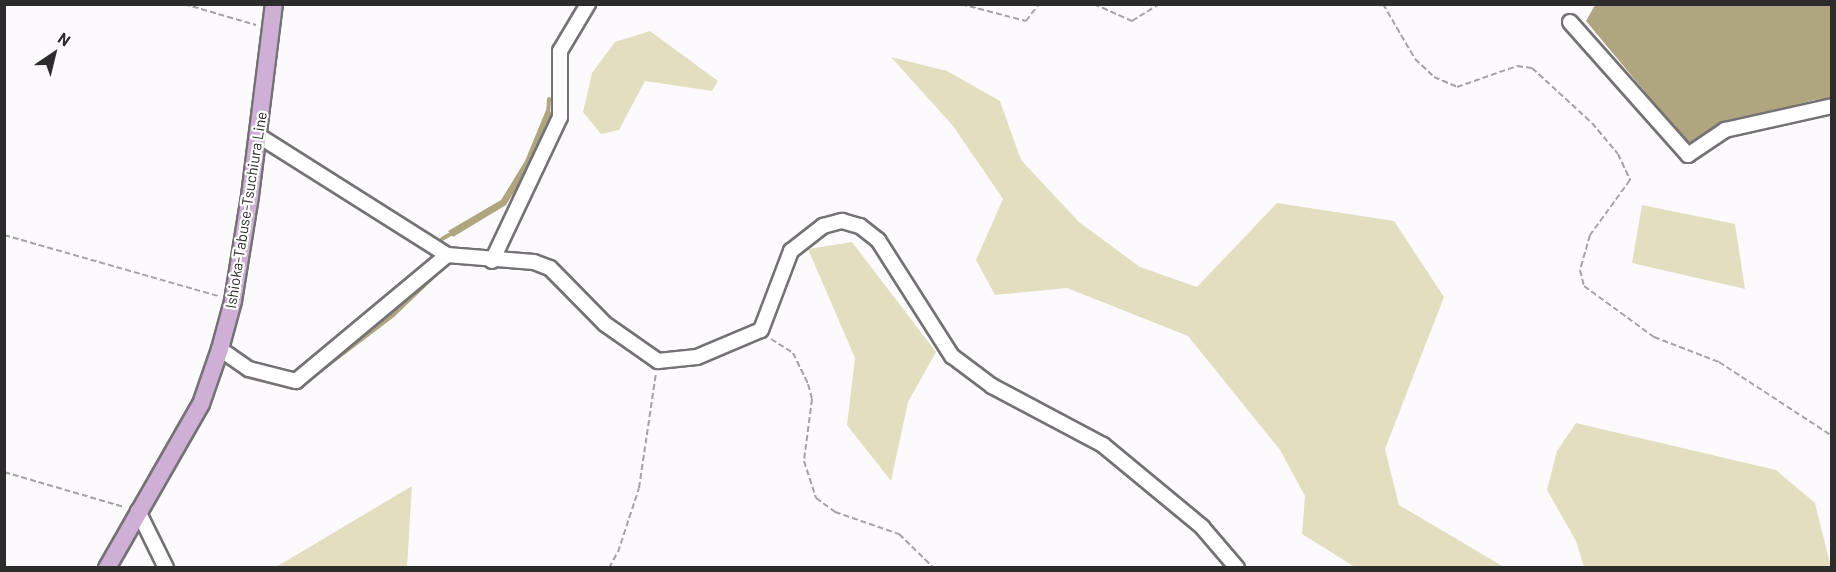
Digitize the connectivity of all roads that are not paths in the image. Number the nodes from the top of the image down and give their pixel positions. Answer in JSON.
{"nodes":[{"id":1,"x":274,"y":4,"type":"edge"},
{"id":2,"x":588,"y":4,"type":"edge"},
{"id":3,"x":1570,"y":22,"type":"dead end"},
{"id":4,"x":1832,"y":106,"type":"edge"},
{"id":5,"x":259,"y":136,"type":"junction"},
{"id":6,"x":447,"y":255,"type":"junction"},
{"id":7,"x":492,"y":261,"type":"junction"},
{"id":8,"x":220,"y":349,"type":"junction"},
{"id":9,"x":138,"y":511,"type":"junction"},
{"id":10,"x":107,"y":567,"type":"edge"},
{"id":11,"x":166,"y":567,"type":"edge"},
{"id":12,"x":1237,"y":567,"type":"edge"}],
"edges":[{"from":1,"to":5,"type":"main road","name":"Ishioka-Tabuse-Tsuchiura Line"},
{"from":2,"to":7,"type":"street"},
{"from":3,"to":4,"type":"street"},
{"from":5,"to":6,"type":"street"},
{"from":5,"to":8,"type":"main road","name":"Ishioka-Tabuse-Tsuchiura Line"},
{"from":6,"to":7,"type":"street"},
{"from":6,"to":8,"type":"street"},
{"from":7,"to":12,"type":"street"},
{"from":8,"to":9,"type":"main road","name":"Ishioka-Tabuse-Tsuchiura Line"},
{"from":9,"to":10,"type":"main road","name":"Ishioka-Tabuse-Tsuchiura Line"},
{"from":9,"to":11,"type":"street"}]}
